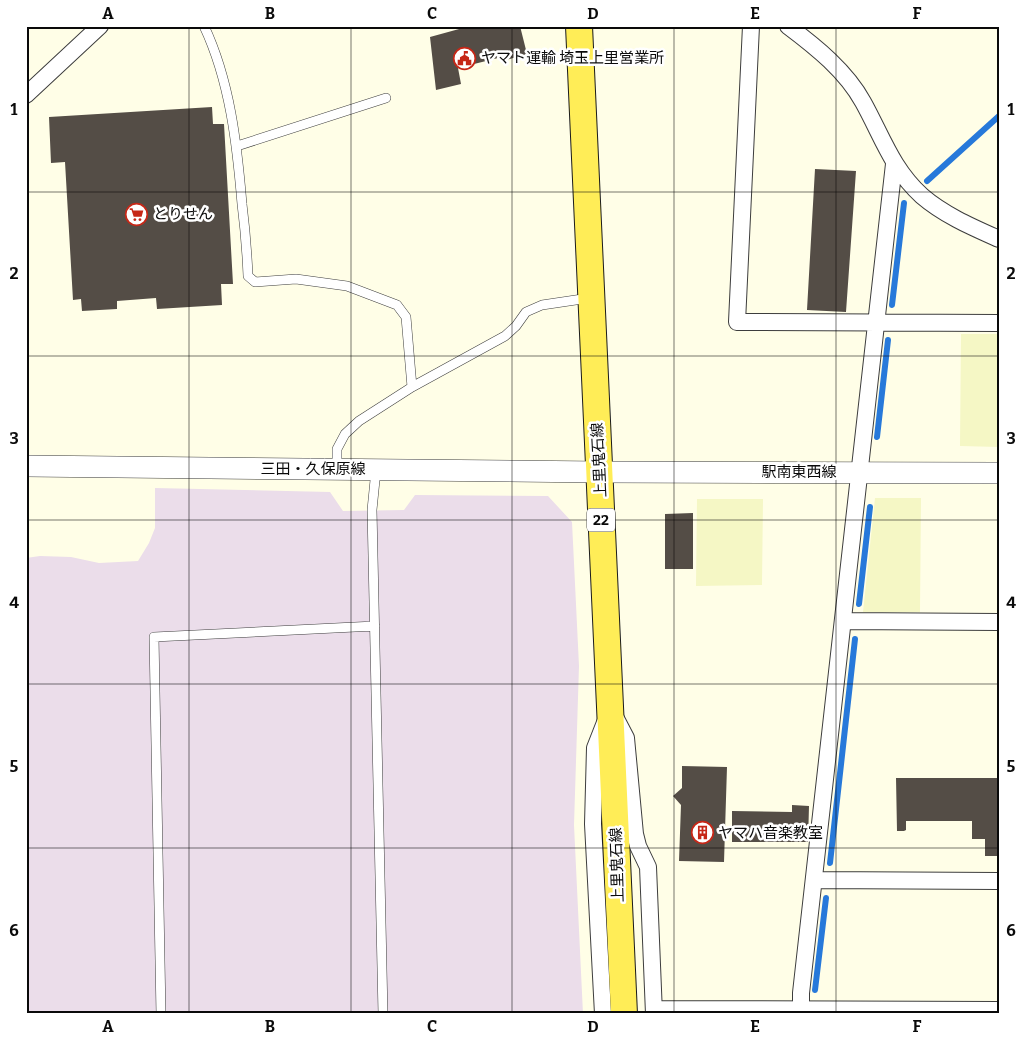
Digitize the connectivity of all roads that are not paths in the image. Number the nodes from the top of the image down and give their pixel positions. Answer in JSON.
{"nodes":[{"id":1,"x":100,"y":26,"type":"edge"},
{"id":2,"x":204,"y":26,"type":"edge"},
{"id":3,"x":579,"y":26,"type":"edge"},
{"id":4,"x":751,"y":26,"type":"edge"},
{"id":5,"x":788,"y":26,"type":"edge"},
{"id":6,"x":26,"y":95,"type":"edge"},
{"id":7,"x":386,"y":98,"type":"dead end"},
{"id":8,"x":237,"y":146,"type":"junction"},
{"id":9,"x":894,"y":164,"type":"junction"},
{"id":10,"x":999,"y":239,"type":"edge"},
{"id":11,"x":591,"y":298,"type":"junction"},
{"id":12,"x":875,"y":323,"type":"junction"},
{"id":13,"x":999,"y":323,"type":"edge"},
{"id":14,"x":412,"y":387,"type":"junction"},
{"id":15,"x":26,"y":466,"type":"edge"},
{"id":16,"x":337,"y":469,"type":"junction"},
{"id":17,"x":376,"y":469,"type":"junction"},
{"id":18,"x":599,"y":472,"type":"junction"},
{"id":19,"x":860,"y":472,"type":"junction"},
{"id":20,"x":999,"y":473,"type":"edge"},
{"id":21,"x":843,"y":621,"type":"junction"},
{"id":22,"x":999,"y":622,"type":"edge"},
{"id":23,"x":375,"y":626,"type":"junction"},
{"id":24,"x":610,"y":708,"type":"junction"},
{"id":25,"x":814,"y":880,"type":"junction"},
{"id":26,"x":999,"y":881,"type":"edge"},
{"id":27,"x":999,"y":1010,"type":"edge"},
{"id":28,"x":654,"y":1011,"type":"edge"},
{"id":29,"x":801,"y":1011,"type":"edge"},
{"id":30,"x":162,"y":1014,"type":"edge"},
{"id":31,"x":383,"y":1014,"type":"edge"},
{"id":32,"x":603,"y":1014,"type":"edge"},
{"id":33,"x":624,"y":1014,"type":"edge"}],
"edges":[{"from":1,"to":6,"type":"street"},
{"from":2,"to":8,"type":"lane"},
{"from":3,"to":11,"type":"main road","name":"上里鬼石線","number":"22"},
{"from":4,"to":12,"type":"street"},
{"from":5,"to":9,"type":"street"},
{"from":7,"to":8,"type":"lane"},
{"from":8,"to":14,"type":"lane"},
{"from":9,"to":10,"type":"street"},
{"from":9,"to":12,"type":"street"},
{"from":11,"to":14,"type":"lane"},
{"from":11,"to":18,"type":"main road","name":"上里鬼石線","number":"22"},
{"from":12,"to":13,"type":"street"},
{"from":12,"to":19,"type":"street"},
{"from":14,"to":16,"type":"lane"},
{"from":15,"to":16,"type":"street","name":"三田・久保原線"},
{"from":16,"to":17,"type":"street","name":"三田・久保原線"},
{"from":17,"to":18,"type":"street","name":"三田・久保原線"},
{"from":17,"to":23,"type":"lane"},
{"from":18,"to":19,"type":"street","name":"駅南東西線"},
{"from":18,"to":24,"type":"main road","name":"上里鬼石線","number":"22"},
{"from":19,"to":20,"type":"street","name":"駅南東西線"},
{"from":19,"to":21,"type":"street"},
{"from":21,"to":22,"type":"street"},
{"from":21,"to":25,"type":"street"},
{"from":23,"to":30,"type":"lane"},
{"from":23,"to":31,"type":"lane"},
{"from":24,"to":28,"type":"street"},
{"from":24,"to":32,"type":"street"},
{"from":24,"to":33,"type":"main road","name":"上里鬼石線","number":"22"},
{"from":25,"to":26,"type":"street"},
{"from":25,"to":29,"type":"street"},
{"from":27,"to":29,"type":"street"},
{"from":28,"to":29,"type":"street"}]}
